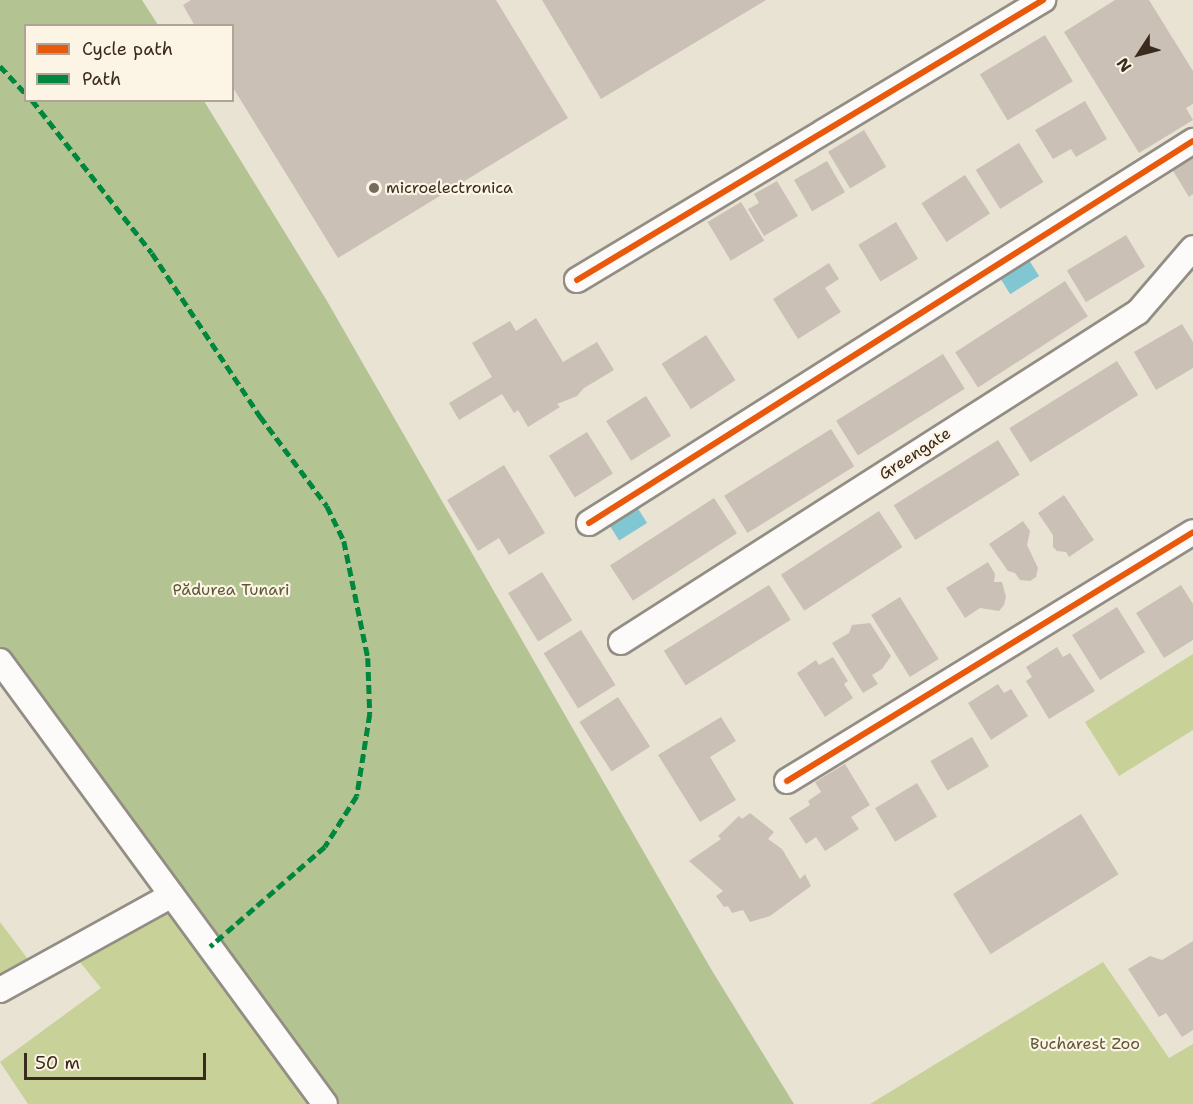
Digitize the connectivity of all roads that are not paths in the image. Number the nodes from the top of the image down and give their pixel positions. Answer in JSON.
{"nodes":[{"id":1,"x":1043,"y":0,"type":"edge"},
{"id":2,"x":1193,"y":141,"type":"edge"},
{"id":3,"x":1193,"y":248,"type":"edge"},
{"id":4,"x":577,"y":280,"type":"dead end"},
{"id":5,"x":589,"y":523,"type":"dead end"},
{"id":6,"x":1193,"y":532,"type":"edge"},
{"id":7,"x":621,"y":642,"type":"dead end"},
{"id":8,"x":0,"y":661,"type":"edge"},
{"id":9,"x":787,"y":781,"type":"dead end"},
{"id":10,"x":172,"y":895,"type":"junction"},
{"id":11,"x":0,"y":990,"type":"edge"},
{"id":12,"x":326,"y":1104,"type":"edge"}],
"edges":[{"from":1,"to":4,"type":"street"},
{"from":2,"to":5,"type":"street"},
{"from":3,"to":7,"type":"street","name":"Greengate"},
{"from":6,"to":9,"type":"street"},
{"from":8,"to":10,"type":"street"},
{"from":10,"to":11,"type":"street"},
{"from":10,"to":12,"type":"street"}]}
